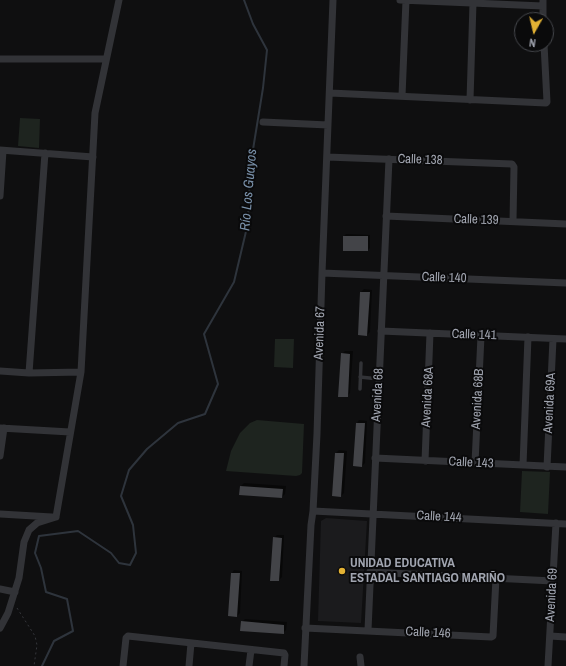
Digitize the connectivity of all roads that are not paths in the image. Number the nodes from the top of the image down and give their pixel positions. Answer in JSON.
{"nodes":[{"id":1,"x":119,"y":0,"type":"edge"},
{"id":2,"x":333,"y":0,"type":"edge"},
{"id":3,"x":400,"y":0,"type":"edge"},
{"id":4,"x":406,"y":0,"type":"edge"},
{"id":5,"x":473,"y":3,"type":"junction"},
{"id":6,"x":543,"y":3,"type":"edge"},
{"id":7,"x":544,"y":52,"type":"edge"},
{"id":8,"x":0,"y":59,"type":"edge"},
{"id":9,"x":106,"y":59,"type":"junction"},
{"id":10,"x":330,"y":93,"type":"junction"},
{"id":11,"x":402,"y":96,"type":"junction"},
{"id":12,"x":470,"y":100,"type":"junction"},
{"id":13,"x":263,"y":122,"type":"dead end"},
{"id":14,"x":328,"y":125,"type":"junction"},
{"id":15,"x":2,"y":150,"type":"edge"},
{"id":16,"x":45,"y":154,"type":"junction"},
{"id":17,"x":93,"y":157,"type":"junction"},
{"id":18,"x":327,"y":157,"type":"junction"},
{"id":19,"x":389,"y":159,"type":"junction"},
{"id":20,"x":0,"y":196,"type":"edge"},
{"id":21,"x":386,"y":216,"type":"junction"},
{"id":22,"x":513,"y":222,"type":"junction"},
{"id":23,"x":566,"y":224,"type":"edge"},
{"id":24,"x":322,"y":273,"type":"junction"},
{"id":25,"x":384,"y":275,"type":"junction"},
{"id":26,"x":566,"y":283,"type":"edge"},
{"id":27,"x":381,"y":331,"type":"junction"},
{"id":28,"x":430,"y":333,"type":"junction"},
{"id":29,"x":481,"y":336,"type":"junction"},
{"id":30,"x":528,"y":338,"type":"junction"},
{"id":31,"x":553,"y":339,"type":"junction"},
{"id":32,"x":566,"y":339,"type":"edge"},
{"id":33,"x":361,"y":363,"type":"dead end"},
{"id":34,"x":0,"y":371,"type":"edge"},
{"id":35,"x":29,"y":372,"type":"junction"},
{"id":36,"x":81,"y":372,"type":"junction"},
{"id":37,"x":360,"y":377,"type":"junction"},
{"id":38,"x":379,"y":379,"type":"junction"},
{"id":39,"x":360,"y":389,"type":"dead end"},
{"id":40,"x":2,"y":428,"type":"edge"},
{"id":41,"x":70,"y":432,"type":"junction"},
{"id":42,"x":0,"y":456,"type":"edge"},
{"id":43,"x":375,"y":458,"type":"junction"},
{"id":44,"x":425,"y":461,"type":"junction"},
{"id":45,"x":475,"y":463,"type":"junction"},
{"id":46,"x":523,"y":465,"type":"junction"},
{"id":47,"x":547,"y":466,"type":"junction"},
{"id":48,"x":566,"y":467,"type":"edge"},
{"id":49,"x":313,"y":512,"type":"junction"},
{"id":50,"x":0,"y":514,"type":"edge"},
{"id":51,"x":373,"y":514,"type":"junction"},
{"id":52,"x":56,"y":518,"type":"junction"},
{"id":53,"x":556,"y":523,"type":"junction"},
{"id":54,"x":566,"y":524,"type":"edge"},
{"id":55,"x":370,"y":572,"type":"junction"},
{"id":56,"x":496,"y":578,"type":"junction"},
{"id":57,"x":553,"y":581,"type":"junction"},
{"id":58,"x":0,"y":589,"type":"edge"},
{"id":59,"x":15,"y":592,"type":"junction"},
{"id":60,"x":0,"y":628,"type":"edge"},
{"id":61,"x":305,"y":628,"type":"junction"},
{"id":62,"x":368,"y":630,"type":"junction"},
{"id":63,"x":550,"y":636,"type":"junction"},
{"id":64,"x":566,"y":637,"type":"edge"},
{"id":65,"x":191,"y":643,"type":"junction"},
{"id":66,"x":251,"y":650,"type":"junction"},
{"id":67,"x":360,"y":657,"type":"dead end"},
{"id":68,"x":123,"y":666,"type":"edge"},
{"id":69,"x":189,"y":666,"type":"edge"},
{"id":70,"x":249,"y":666,"type":"edge"},
{"id":71,"x":284,"y":666,"type":"edge"},
{"id":72,"x":304,"y":666,"type":"edge"},
{"id":73,"x":361,"y":666,"type":"edge"},
{"id":74,"x":548,"y":666,"type":"edge"}],
"edges":[{"from":1,"to":9,"type":"street"},
{"from":2,"to":10,"type":"street","name":"Avenida 67"},
{"from":3,"to":4,"type":"street"},
{"from":4,"to":5,"type":"street"},
{"from":4,"to":11,"type":"street"},
{"from":5,"to":6,"type":"street"},
{"from":5,"to":12,"type":"street"},
{"from":7,"to":12,"type":"street"},
{"from":8,"to":9,"type":"street"},
{"from":9,"to":17,"type":"street"},
{"from":10,"to":11,"type":"street"},
{"from":10,"to":14,"type":"street","name":"Avenida 67"},
{"from":11,"to":12,"type":"street"},
{"from":13,"to":14,"type":"street"},
{"from":14,"to":18,"type":"street","name":"Avenida 67"},
{"from":15,"to":16,"type":"street"},
{"from":15,"to":20,"type":"street"},
{"from":16,"to":17,"type":"street"},
{"from":16,"to":35,"type":"street"},
{"from":17,"to":36,"type":"street"},
{"from":18,"to":19,"type":"street","name":"Calle 138"},
{"from":18,"to":24,"type":"street","name":"Avenida 67"},
{"from":19,"to":21,"type":"street","name":"Avenida 68"},
{"from":19,"to":22,"type":"street","name":"Calle 138"},
{"from":21,"to":22,"type":"street","name":"Calle 139"},
{"from":21,"to":25,"type":"street","name":"Avenida 68"},
{"from":22,"to":23,"type":"street","name":"Calle 139"},
{"from":24,"to":25,"type":"street","name":"Calle 140"},
{"from":24,"to":49,"type":"street","name":"Avenida 67"},
{"from":25,"to":26,"type":"street","name":"Calle 140"},
{"from":25,"to":27,"type":"street","name":"Avenida 68"},
{"from":27,"to":28,"type":"street","name":"Calle 141"},
{"from":27,"to":38,"type":"street","name":"Avenida 68"},
{"from":28,"to":29,"type":"street","name":"Calle 141"},
{"from":28,"to":44,"type":"street","name":"Avenida 68A"},
{"from":29,"to":30,"type":"street","name":"Calle 141"},
{"from":29,"to":45,"type":"street","name":"Avenida 68B"},
{"from":30,"to":31,"type":"street","name":"Calle 141"},
{"from":30,"to":46,"type":"street"},
{"from":31,"to":32,"type":"street","name":"Calle 141"},
{"from":31,"to":47,"type":"street","name":"Avenida 69A"},
{"from":33,"to":37,"type":"lane"},
{"from":34,"to":35,"type":"street"},
{"from":35,"to":36,"type":"street"},
{"from":36,"to":41,"type":"street"},
{"from":37,"to":38,"type":"lane"},
{"from":37,"to":39,"type":"lane"},
{"from":38,"to":43,"type":"street","name":"Avenida 68"},
{"from":40,"to":41,"type":"street"},
{"from":40,"to":42,"type":"street"},
{"from":41,"to":52,"type":"street"},
{"from":43,"to":44,"type":"street","name":"Calle 143"},
{"from":43,"to":51,"type":"street","name":"Avenida 68"},
{"from":44,"to":45,"type":"street","name":"Calle 143"},
{"from":45,"to":46,"type":"street","name":"Calle 143"},
{"from":46,"to":47,"type":"street","name":"Calle 143"},
{"from":47,"to":48,"type":"street","name":"Calle 143"},
{"from":49,"to":51,"type":"street","name":"Calle 144"},
{"from":49,"to":61,"type":"street","name":"Avenida 67"},
{"from":50,"to":52,"type":"street"},
{"from":51,"to":53,"type":"street","name":"Calle 144"},
{"from":51,"to":55,"type":"street","name":"Avenida 68"},
{"from":52,"to":59,"type":"street"},
{"from":53,"to":54,"type":"street","name":"Calle 144"},
{"from":53,"to":57,"type":"street","name":"Avenida 69"},
{"from":55,"to":56,"type":"street"},
{"from":55,"to":62,"type":"street","name":"Avenida 68"},
{"from":56,"to":57,"type":"street"},
{"from":56,"to":62,"type":"street","name":"Calle 146"},
{"from":57,"to":63,"type":"street","name":"Avenida 69"},
{"from":58,"to":59,"type":"street"},
{"from":59,"to":60,"type":"street"},
{"from":61,"to":62,"type":"street","name":"Calle 146"},
{"from":61,"to":72,"type":"street","name":"Avenida 67"},
{"from":63,"to":64,"type":"street"},
{"from":63,"to":74,"type":"street","name":"Avenida 69"},
{"from":65,"to":66,"type":"street"},
{"from":65,"to":68,"type":"street"},
{"from":65,"to":69,"type":"street"},
{"from":66,"to":70,"type":"street"},
{"from":66,"to":71,"type":"street"},
{"from":67,"to":73,"type":"street"}]}
